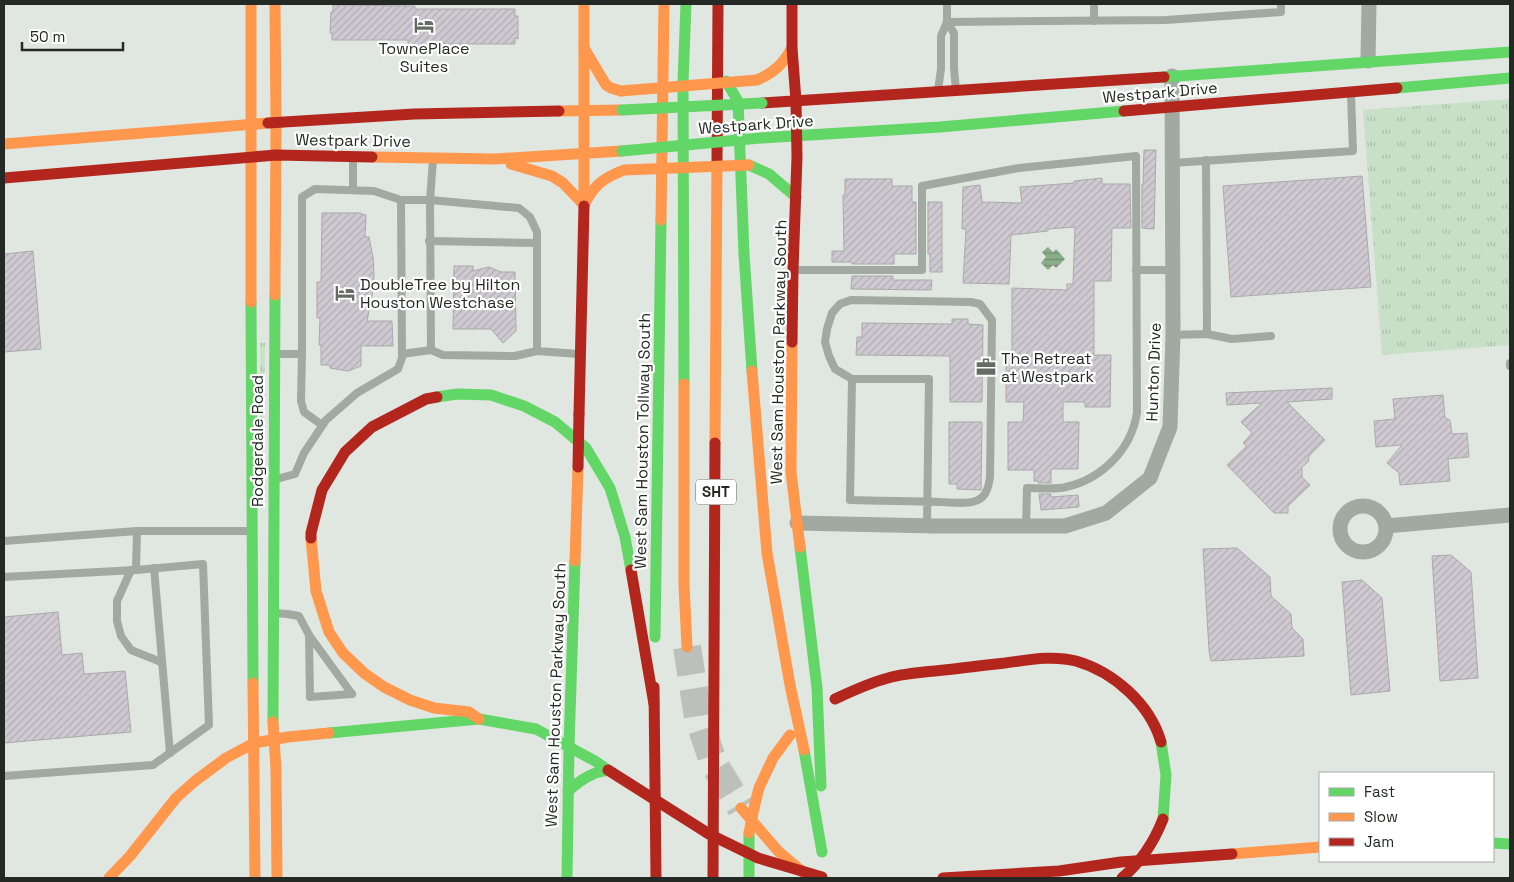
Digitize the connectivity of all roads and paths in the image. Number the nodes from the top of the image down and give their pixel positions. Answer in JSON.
{"nodes":[{"id":1,"x":251,"y":4,"type":"edge"},
{"id":2,"x":275,"y":4,"type":"edge"},
{"id":3,"x":584,"y":4,"type":"edge"},
{"id":4,"x":664,"y":4,"type":"edge"},
{"id":5,"x":686,"y":4,"type":"edge"},
{"id":6,"x":718,"y":4,"type":"edge"},
{"id":7,"x":792,"y":4,"type":"edge"},
{"id":8,"x":947,"y":4,"type":"edge"},
{"id":9,"x":1094,"y":4,"type":"edge"},
{"id":10,"x":1281,"y":4,"type":"edge"},
{"id":11,"x":1369,"y":4,"type":"edge"},
{"id":12,"x":1094,"y":21,"type":"junction"},
{"id":13,"x":947,"y":22,"type":"junction"},
{"id":14,"x":584,"y":48,"type":"junction"},
{"id":15,"x":792,"y":48,"type":"junction"},
{"id":16,"x":1510,"y":52,"type":"edge"},
{"id":17,"x":1368,"y":61,"type":"junction"},
{"id":18,"x":718,"y":68,"type":"junction"},
{"id":19,"x":1359,"y":74,"type":"dead end"},
{"id":20,"x":1172,"y":76,"type":"junction"},
{"id":21,"x":1510,"y":78,"type":"edge"},
{"id":22,"x":1336,"y":80,"type":"dead end"},
{"id":23,"x":1420,"y":86,"type":"junction"},
{"id":24,"x":956,"y":90,"type":"junction"},
{"id":25,"x":1351,"y":91,"type":"junction"},
{"id":26,"x":938,"y":92,"type":"junction"},
{"id":27,"x":1323,"y":94,"type":"junction"},
{"id":28,"x":796,"y":101,"type":"junction"},
{"id":29,"x":1172,"y":108,"type":"junction"},
{"id":30,"x":583,"y":111,"type":"junction"},
{"id":31,"x":276,"y":122,"type":"junction"},
{"id":32,"x":251,"y":124,"type":"junction"},
{"id":33,"x":797,"y":137,"type":"junction"},
{"id":34,"x":4,"y":144,"type":"edge"},
{"id":35,"x":583,"y":153,"type":"junction"},
{"id":36,"x":276,"y":155,"type":"junction"},
{"id":37,"x":353,"y":156,"type":"junction"},
{"id":38,"x":250,"y":158,"type":"junction"},
{"id":39,"x":433,"y":158,"type":"junction"},
{"id":40,"x":495,"y":159,"type":"junction"},
{"id":41,"x":1206,"y":160,"type":"junction"},
{"id":42,"x":1172,"y":163,"type":"junction"},
{"id":43,"x":4,"y":178,"type":"edge"},
{"id":44,"x":353,"y":190,"type":"junction"},
{"id":45,"x":796,"y":198,"type":"junction"},
{"id":46,"x":401,"y":200,"type":"junction"},
{"id":47,"x":430,"y":200,"type":"junction"},
{"id":48,"x":584,"y":205,"type":"junction"},
{"id":49,"x":430,"y":240,"type":"junction"},
{"id":50,"x":537,"y":243,"type":"junction"},
{"id":51,"x":794,"y":270,"type":"junction"},
{"id":52,"x":1136,"y":270,"type":"junction"},
{"id":53,"x":1173,"y":270,"type":"junction"},
{"id":54,"x":1207,"y":334,"type":"junction"},
{"id":55,"x":1173,"y":336,"type":"junction"},
{"id":56,"x":1271,"y":336,"type":"dead end"},
{"id":57,"x":431,"y":350,"type":"junction"},
{"id":58,"x":537,"y":351,"type":"junction"},
{"id":59,"x":274,"y":354,"type":"junction"},
{"id":60,"x":302,"y":354,"type":"junction"},
{"id":61,"x":402,"y":354,"type":"junction"},
{"id":62,"x":580,"y":354,"type":"junction"},
{"id":63,"x":852,"y":379,"type":"junction"},
{"id":64,"x":322,"y":425,"type":"junction"},
{"id":65,"x":273,"y":480,"type":"junction"},
{"id":66,"x":927,"y":502,"type":"junction"},
{"id":67,"x":1510,"y":515,"type":"edge"},
{"id":68,"x":797,"y":523,"type":"junction"},
{"id":69,"x":927,"y":525,"type":"junction"},
{"id":70,"x":1026,"y":526,"type":"junction"},
{"id":71,"x":1386,"y":526,"type":"dead end"},
{"id":72,"x":137,"y":531,"type":"junction"},
{"id":73,"x":251,"y":531,"type":"junction"},
{"id":74,"x":273,"y":532,"type":"junction"},
{"id":75,"x":4,"y":541,"type":"edge"},
{"id":76,"x":154,"y":568,"type":"junction"},
{"id":77,"x":134,"y":570,"type":"junction"},
{"id":78,"x":4,"y":577,"type":"edge"},
{"id":79,"x":273,"y":613,"type":"junction"},
{"id":80,"x":309,"y":635,"type":"junction"},
{"id":81,"x":687,"y":647,"type":"tunnel mouth"},
{"id":82,"x":161,"y":662,"type":"junction"},
{"id":83,"x":835,"y":699,"type":"dead end"},
{"id":84,"x":654,"y":704,"type":"junction"},
{"id":85,"x":479,"y":720,"type":"junction"},
{"id":86,"x":790,"y":735,"type":"dead end"},
{"id":87,"x":274,"y":739,"type":"junction"},
{"id":88,"x":254,"y":743,"type":"junction"},
{"id":89,"x":569,"y":746,"type":"junction"},
{"id":90,"x":170,"y":753,"type":"junction"},
{"id":91,"x":600,"y":767,"type":"junction"},
{"id":92,"x":4,"y":776,"type":"edge"},
{"id":93,"x":568,"y":791,"type":"junction"},
{"id":94,"x":741,"y":808,"type":"tunnel mouth"},
{"id":95,"x":1494,"y":843,"type":"edge"},
{"id":96,"x":1510,"y":844,"type":"edge"},
{"id":97,"x":1319,"y":846,"type":"edge"},
{"id":98,"x":822,"y":857,"type":"junction"},
{"id":99,"x":108,"y":878,"type":"edge"},
{"id":100,"x":255,"y":878,"type":"edge"},
{"id":101,"x":277,"y":878,"type":"edge"},
{"id":102,"x":567,"y":878,"type":"edge"},
{"id":103,"x":656,"y":878,"type":"edge"},
{"id":104,"x":713,"y":878,"type":"edge"},
{"id":105,"x":749,"y":878,"type":"edge"},
{"id":106,"x":821,"y":878,"type":"edge"},
{"id":107,"x":943,"y":878,"type":"edge"},
{"id":108,"x":1122,"y":878,"type":"edge"}],
"edges":[{"from":1,"to":32,"type":"main road","name":"Rodgerdale Road"},
{"from":2,"to":31,"type":"main road","name":"Rodgerdale Road"},
{"from":3,"to":14,"type":"main road","name":"West Sam Houston Parkway South"},
{"from":4,"to":84,"type":"main road","name":"West Sam Houston Tollway South"},
{"from":5,"to":81,"type":"main road"},
{"from":6,"to":18,"type":"main road","number":"SHT"},
{"from":7,"to":15,"type":"main road","name":"West Sam Houston Parkway South"},
{"from":8,"to":13,"type":"lane"},
{"from":9,"to":12,"type":"lane"},
{"from":10,"to":12,"type":"lane"},
{"from":11,"to":17,"type":"street"},
{"from":12,"to":13,"type":"lane"},
{"from":13,"to":24,"type":"lane"},
{"from":13,"to":26,"type":"lane"},
{"from":14,"to":15,"type":"main road","bridge":true},
{"from":14,"to":30,"type":"main road","name":"West Sam Houston Parkway South"},
{"from":15,"to":28,"type":"main road","name":"West Sam Houston Parkway South"},
{"from":16,"to":17,"type":"main road","name":"Westpark Drive"},
{"from":17,"to":19,"type":"main road"},
{"from":17,"to":20,"type":"main road","name":"Westpark Drive"},
{"from":17,"to":23,"type":"main road"},
{"from":18,"to":98,"type":"main road"},
{"from":18,"to":104,"type":"main road","number":"SHT"},
{"from":20,"to":24,"type":"main road","name":"Westpark Drive"},
{"from":20,"to":29,"type":"street","name":"Hunton Drive"},
{"from":21,"to":23,"type":"main road","name":"Westpark Drive"},
{"from":22,"to":27,"type":"main road"},
{"from":23,"to":25,"type":"main road","name":"Westpark Drive"},
{"from":24,"to":26,"type":"main road","name":"Westpark Drive"},
{"from":25,"to":27,"type":"main road","name":"Westpark Drive"},
{"from":25,"to":41,"type":"lane"},
{"from":26,"to":28,"type":"main road","name":"Westpark Drive"},
{"from":27,"to":29,"type":"main road","name":"Westpark Drive"},
{"from":28,"to":30,"type":"main road","name":"Westpark Drive","bridge":true},
{"from":28,"to":33,"type":"main road","name":"West Sam Houston Parkway South"},
{"from":29,"to":33,"type":"main road","name":"Westpark Drive"},
{"from":29,"to":42,"type":"street","name":"Hunton Drive"},
{"from":30,"to":31,"type":"main road","name":"Westpark Drive"},
{"from":30,"to":35,"type":"main road","name":"West Sam Houston Parkway South"},
{"from":31,"to":32,"type":"main road","name":"Westpark Drive"},
{"from":31,"to":36,"type":"main road","name":"Rodgerdale Road"},
{"from":32,"to":34,"type":"main road","name":"Westpark Drive"},
{"from":32,"to":38,"type":"main road","name":"Rodgerdale Road"},
{"from":33,"to":35,"type":"main road","name":"Westpark Drive","bridge":true},
{"from":33,"to":45,"type":"main road","name":"West Sam Houston Parkway South"},
{"from":35,"to":40,"type":"main road","name":"Westpark Drive"},
{"from":35,"to":48,"type":"main road","name":"West Sam Houston Parkway South"},
{"from":36,"to":37,"type":"main road","name":"Westpark Drive"},
{"from":36,"to":38,"type":"main road","name":"Westpark Drive"},
{"from":36,"to":59,"type":"main road","name":"Rodgerdale Road"},
{"from":37,"to":39,"type":"main road","name":"Westpark Drive"},
{"from":37,"to":44,"type":"lane"},
{"from":38,"to":43,"type":"main road","name":"Westpark Drive"},
{"from":38,"to":73,"type":"main road","name":"Rodgerdale Road"},
{"from":39,"to":40,"type":"main road","name":"Westpark Drive"},
{"from":39,"to":47,"type":"lane"},
{"from":40,"to":48,"type":"main road"},
{"from":41,"to":42,"type":"lane"},
{"from":41,"to":54,"type":"lane"},
{"from":42,"to":53,"type":"street","name":"Hunton Drive"},
{"from":44,"to":46,"type":"lane"},
{"from":44,"to":60,"type":"lane"},
{"from":45,"to":48,"type":"main road","bridge":true},
{"from":45,"to":51,"type":"main road","name":"West Sam Houston Parkway South"},
{"from":46,"to":47,"type":"lane"},
{"from":46,"to":61,"type":"lane"},
{"from":47,"to":49,"type":"lane"},
{"from":47,"to":50,"type":"lane"},
{"from":48,"to":62,"type":"main road","name":"West Sam Houston Parkway South"},
{"from":49,"to":50,"type":"lane"},
{"from":49,"to":57,"type":"lane"},
{"from":50,"to":58,"type":"lane"},
{"from":51,"to":52,"type":"lane"},
{"from":51,"to":68,"type":"main road","name":"West Sam Houston Parkway South"},
{"from":52,"to":53,"type":"lane"},
{"from":52,"to":70,"type":"lane"},
{"from":53,"to":55,"type":"street","name":"Hunton Drive"},
{"from":54,"to":55,"type":"lane"},
{"from":54,"to":56,"type":"lane"},
{"from":55,"to":70,"type":"street","name":"Hunton Drive"},
{"from":57,"to":58,"type":"lane"},
{"from":57,"to":61,"type":"lane"},
{"from":58,"to":62,"type":"lane"},
{"from":59,"to":60,"type":"lane"},
{"from":59,"to":65,"type":"main road","name":"Rodgerdale Road"},
{"from":60,"to":64,"type":"lane"},
{"from":61,"to":64,"type":"lane"},
{"from":62,"to":89,"type":"main road","name":"West Sam Houston Parkway South","bridge":true},
{"from":63,"to":66,"type":"lane"},
{"from":63,"to":66,"type":"lane"},
{"from":63,"to":66,"type":"lane"},
{"from":64,"to":65,"type":"lane"},
{"from":65,"to":74,"type":"main road","name":"Rodgerdale Road"},
{"from":66,"to":69,"type":"lane"},
{"from":67,"to":71,"type":"street"},
{"from":68,"to":69,"type":"street","name":"Hunton Drive"},
{"from":68,"to":98,"type":"main road","name":"West Sam Houston Parkway South"},
{"from":69,"to":70,"type":"street","name":"Hunton Drive"},
{"from":72,"to":73,"type":"lane"},
{"from":72,"to":75,"type":"lane"},
{"from":72,"to":77,"type":"lane"},
{"from":73,"to":74,"type":"main road"},
{"from":73,"to":88,"type":"main road","name":"Rodgerdale Road"},
{"from":74,"to":79,"type":"main road","name":"Rodgerdale Road"},
{"from":76,"to":77,"type":"lane"},
{"from":76,"to":82,"type":"lane"},
{"from":76,"to":90,"type":"lane"},
{"from":77,"to":78,"type":"lane"},
{"from":77,"to":82,"type":"lane"},
{"from":79,"to":80,"type":"lane"},
{"from":79,"to":87,"type":"main road","name":"Rodgerdale Road"},
{"from":80,"to":80,"type":"lane"},
{"from":82,"to":90,"type":"lane"},
{"from":83,"to":108,"type":"main road","bridge":true},
{"from":84,"to":85,"type":"main road"},
{"from":84,"to":103,"type":"main road","name":"West Sam Houston Tollway South"},
{"from":85,"to":87,"type":"main road"},
{"from":85,"to":89,"type":"main road"},
{"from":86,"to":105,"type":"main road","bridge":true},
{"from":87,"to":88,"type":"main road"},
{"from":87,"to":101,"type":"main road","name":"Rodgerdale Road"},
{"from":88,"to":99,"type":"main road"},
{"from":88,"to":100,"type":"main road","name":"Rodgerdale Road"},
{"from":89,"to":91,"type":"main road"},
{"from":89,"to":93,"type":"main road","name":"West Sam Houston Parkway South"},
{"from":90,"to":92,"type":"lane"},
{"from":91,"to":93,"type":"main road"},
{"from":91,"to":106,"type":"main road","bridge":true},
{"from":93,"to":102,"type":"main road","name":"West Sam Houston Parkway South"},
{"from":94,"to":106,"type":"main road"},
{"from":95,"to":96,"type":"main road"},
{"from":97,"to":107,"type":"main road"},
{"from":98,"to":106,"type":"main road","name":"West Sam Houston Parkway South"}]}
